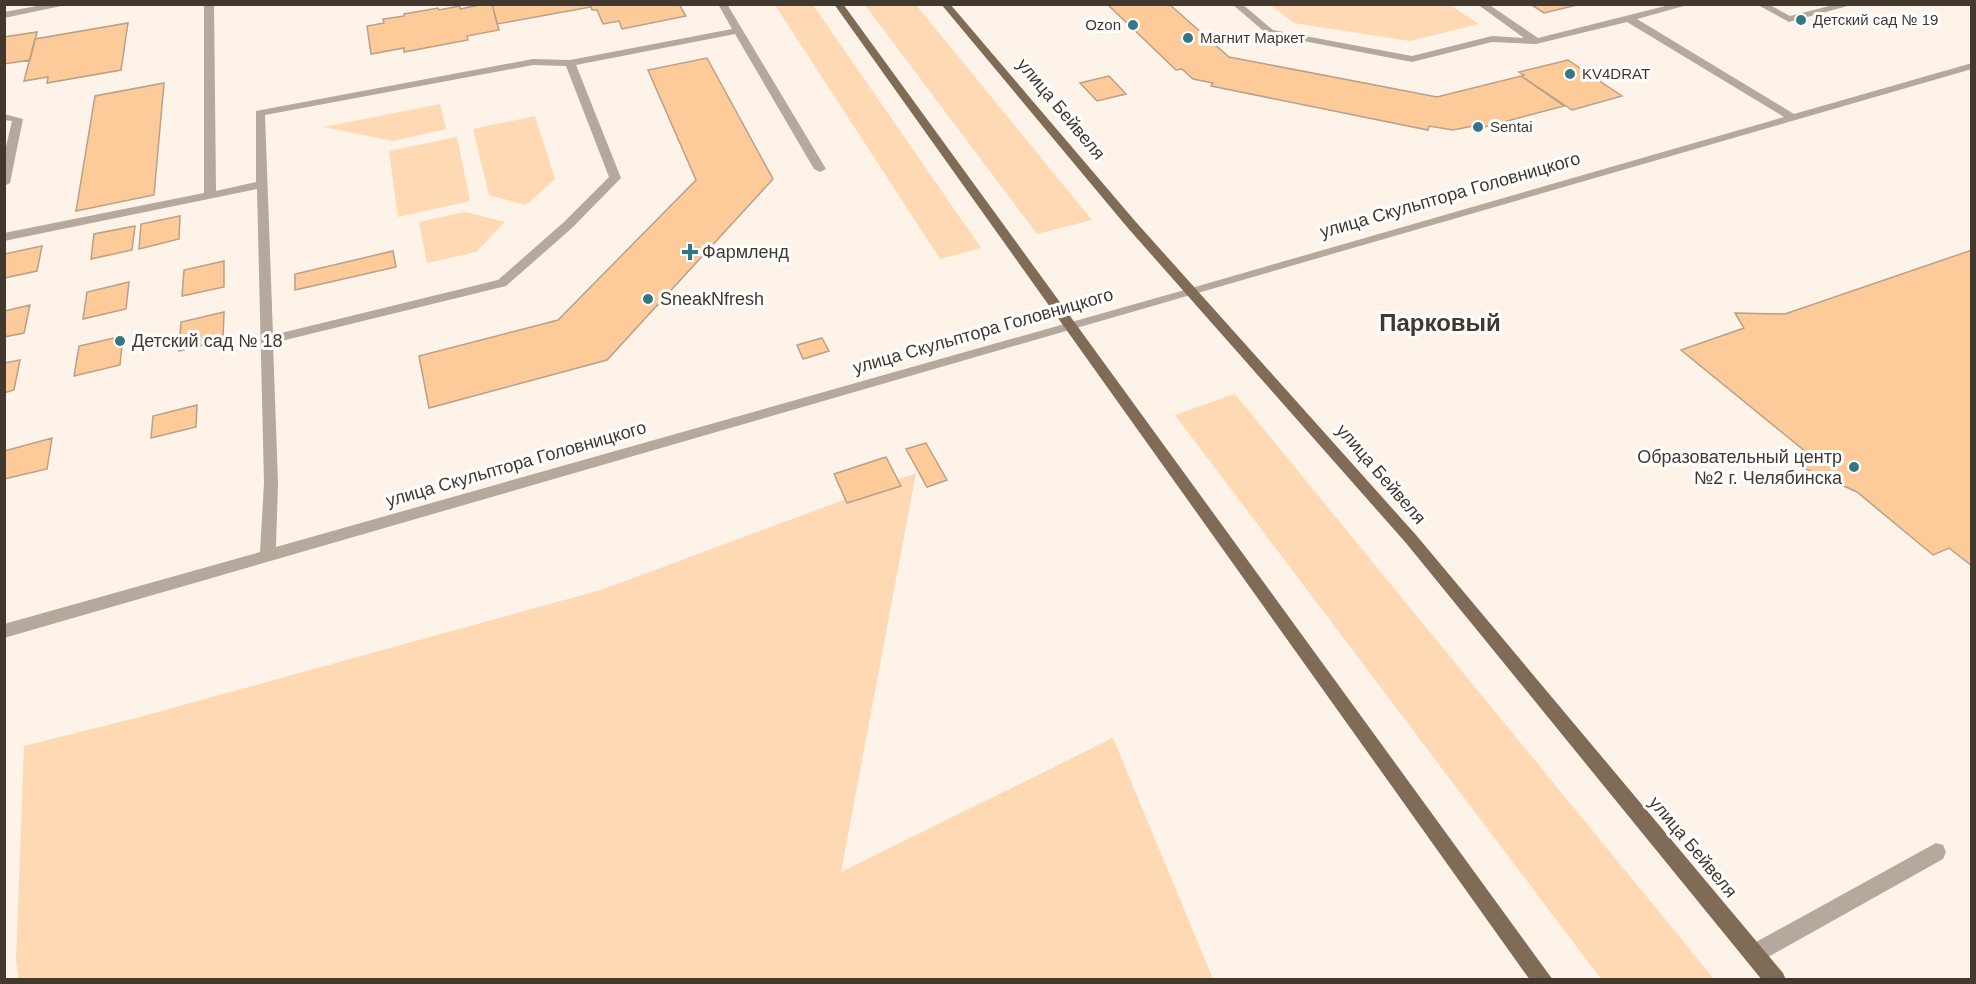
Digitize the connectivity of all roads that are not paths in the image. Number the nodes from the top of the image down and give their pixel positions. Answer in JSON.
{"nodes":[{"id":1,"x":67,"y":4,"type":"edge"},
{"id":2,"x":209,"y":4,"type":"edge"},
{"id":3,"x":722,"y":4,"type":"edge"},
{"id":4,"x":838,"y":4,"type":"edge"},
{"id":5,"x":945,"y":4,"type":"edge"},
{"id":6,"x":1236,"y":4,"type":"edge"},
{"id":7,"x":1481,"y":4,"type":"edge"},
{"id":8,"x":1687,"y":4,"type":"edge"},
{"id":9,"x":1760,"y":4,"type":"edge"},
{"id":10,"x":1851,"y":4,"type":"edge"},
{"id":11,"x":4,"y":15,"type":"edge"},
{"id":12,"x":1628,"y":18,"type":"junction"},
{"id":13,"x":738,"y":31,"type":"junction"},
{"id":14,"x":1536,"y":41,"type":"junction"},
{"id":15,"x":570,"y":63,"type":"junction"},
{"id":16,"x":1971,"y":66,"type":"edge"},
{"id":17,"x":4,"y":117,"type":"edge"},
{"id":18,"x":1792,"y":117,"type":"junction"},
{"id":19,"x":820,"y":169,"type":"dead end"},
{"id":20,"x":4,"y":183,"type":"edge"},
{"id":21,"x":261,"y":185,"type":"junction"},
{"id":22,"x":210,"y":195,"type":"junction"},
{"id":23,"x":4,"y":237,"type":"edge"},
{"id":24,"x":1192,"y":292,"type":"junction"},
{"id":25,"x":1071,"y":326,"type":"junction"},
{"id":26,"x":265,"y":341,"type":"junction"},
{"id":27,"x":268,"y":555,"type":"junction"},
{"id":28,"x":4,"y":631,"type":"edge"},
{"id":29,"x":1936,"y":852,"type":"dead end"},
{"id":30,"x":1754,"y":954,"type":"junction"},
{"id":31,"x":1543,"y":980,"type":"edge"},
{"id":32,"x":1776,"y":980,"type":"edge"}],
"edges":[{"from":1,"to":11,"type":"street"},
{"from":2,"to":22,"type":"street"},
{"from":3,"to":13,"type":"street"},
{"from":4,"to":25,"type":"main road"},
{"from":5,"to":24,"type":"main road","name":"улица Бейвеля"},
{"from":6,"to":14,"type":"street"},
{"from":7,"to":14,"type":"street"},
{"from":8,"to":12,"type":"street"},
{"from":9,"to":10,"type":"street"},
{"from":12,"to":14,"type":"street"},
{"from":12,"to":18,"type":"street"},
{"from":13,"to":15,"type":"street"},
{"from":13,"to":19,"type":"street"},
{"from":15,"to":21,"type":"street"},
{"from":15,"to":26,"type":"street"},
{"from":16,"to":18,"type":"street","name":"улица Скульптора Головницкого"},
{"from":17,"to":20,"type":"street"},
{"from":18,"to":24,"type":"street","name":"улица Скульптора Головницкого"},
{"from":21,"to":22,"type":"street"},
{"from":21,"to":26,"type":"street"},
{"from":22,"to":23,"type":"street"},
{"from":24,"to":25,"type":"street","name":"улица Скульптора Головницкого"},
{"from":24,"to":30,"type":"main road","name":"улица Бейвеля"},
{"from":25,"to":27,"type":"street","name":"улица Скульптора Головницкого"},
{"from":25,"to":31,"type":"main road"},
{"from":26,"to":27,"type":"street"},
{"from":27,"to":28,"type":"street","name":"улица Скульптора Головницкого"},
{"from":29,"to":30,"type":"street"},
{"from":30,"to":32,"type":"main road","name":"улица Бейвеля"}]}
